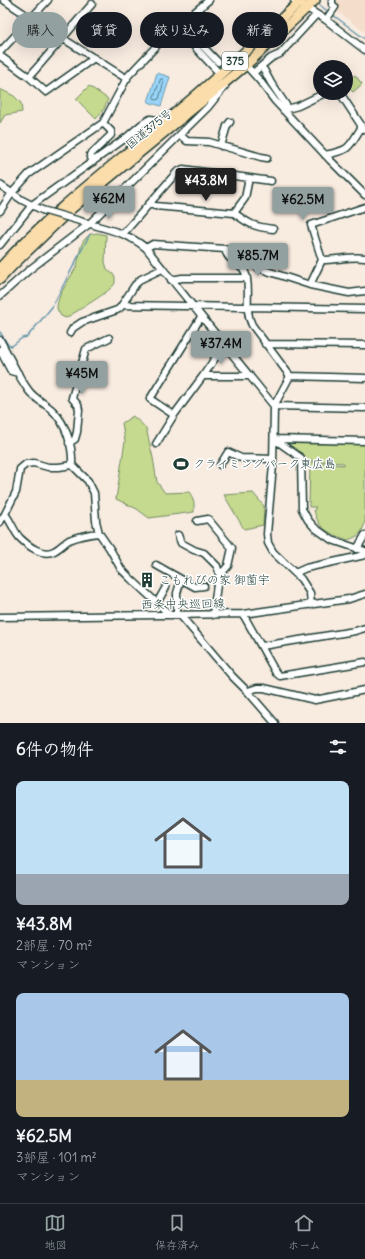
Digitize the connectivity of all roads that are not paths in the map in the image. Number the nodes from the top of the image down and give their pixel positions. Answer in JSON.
{"nodes":[{"id":1,"x":4,"y":0,"type":"edge"},
{"id":2,"x":48,"y":0,"type":"edge"},
{"id":3,"x":209,"y":0,"type":"edge"},
{"id":4,"x":332,"y":0,"type":"edge"},
{"id":5,"x":304,"y":3,"type":"edge"},
{"id":6,"x":92,"y":4,"type":"dead end"},
{"id":7,"x":22,"y":12,"type":"edge"},
{"id":8,"x":38,"y":12,"type":"edge"},
{"id":9,"x":195,"y":12,"type":"edge"},
{"id":10,"x":316,"y":15,"type":"junction"},
{"id":11,"x":327,"y":18,"type":"junction"},
{"id":12,"x":68,"y":31,"type":"edge"},
{"id":13,"x":12,"y":40,"type":"edge"},
{"id":14,"x":68,"y":42,"type":"edge"},
{"id":15,"x":54,"y":48,"type":"edge"},
{"id":16,"x":155,"y":48,"type":"edge"},
{"id":17,"x":198,"y":48,"type":"edge"},
{"id":18,"x":203,"y":48,"type":"edge"},
{"id":19,"x":365,"y":50,"type":"edge"},
{"id":20,"x":0,"y":52,"type":"edge"},
{"id":21,"x":0,"y":57,"type":"edge"},
{"id":22,"x":94,"y":58,"type":"junction"},
{"id":23,"x":238,"y":58,"type":"junction"},
{"id":24,"x":218,"y":62,"type":"dead end"},
{"id":25,"x":246,"y":65,"type":"junction"},
{"id":26,"x":264,"y":70,"type":"dead end"},
{"id":27,"x":252,"y":73,"type":"junction"},
{"id":28,"x":220,"y":74,"type":"junction"},
{"id":29,"x":29,"y":77,"type":"junction"},
{"id":30,"x":128,"y":79,"type":"junction"},
{"id":31,"x":229,"y":79,"type":"junction"},
{"id":32,"x":313,"y":99,"type":"edge"},
{"id":33,"x":345,"y":100,"type":"edge"},
{"id":34,"x":286,"y":109,"type":"junction"},
{"id":35,"x":166,"y":121,"type":"junction"},
{"id":36,"x":103,"y":122,"type":"junction"},
{"id":37,"x":230,"y":122,"type":"dead end"},
{"id":38,"x":363,"y":129,"type":"edge"},
{"id":39,"x":180,"y":135,"type":"junction"},
{"id":40,"x":221,"y":146,"type":"junction"},
{"id":41,"x":325,"y":155,"type":"junction"},
{"id":42,"x":266,"y":158,"type":"dead end"},
{"id":43,"x":93,"y":162,"type":"junction"},
{"id":44,"x":249,"y":178,"type":"junction"},
{"id":45,"x":271,"y":181,"type":"dead end"},
{"id":46,"x":0,"y":185,"type":"edge"},
{"id":47,"x":12,"y":193,"type":"junction"},
{"id":48,"x":365,"y":194,"type":"edge"},
{"id":49,"x":149,"y":204,"type":"junction"},
{"id":50,"x":32,"y":205,"type":"junction"},
{"id":51,"x":365,"y":207,"type":"edge"},
{"id":52,"x":0,"y":211,"type":"edge"},
{"id":53,"x":234,"y":213,"type":"junction"},
{"id":54,"x":89,"y":224,"type":"junction"},
{"id":55,"x":273,"y":229,"type":"dead end"},
{"id":56,"x":123,"y":234,"type":"junction"},
{"id":57,"x":0,"y":246,"type":"edge"},
{"id":58,"x":146,"y":248,"type":"junction"},
{"id":59,"x":225,"y":249,"type":"junction"},
{"id":60,"x":365,"y":258,"type":"edge"},
{"id":61,"x":322,"y":260,"type":"junction"},
{"id":62,"x":0,"y":268,"type":"edge"},
{"id":63,"x":162,"y":269,"type":"junction"},
{"id":64,"x":247,"y":278,"type":"junction"},
{"id":65,"x":0,"y":279,"type":"edge"},
{"id":66,"x":171,"y":280,"type":"junction"},
{"id":67,"x":310,"y":285,"type":"junction"},
{"id":68,"x":365,"y":291,"type":"edge"},
{"id":69,"x":0,"y":296,"type":"edge"},
{"id":70,"x":122,"y":305,"type":"junction"},
{"id":71,"x":193,"y":306,"type":"junction"},
{"id":72,"x":247,"y":307,"type":"junction"},
{"id":73,"x":365,"y":309,"type":"edge"},
{"id":74,"x":201,"y":317,"type":"junction"},
{"id":75,"x":70,"y":333,"type":"dead end"},
{"id":76,"x":109,"y":338,"type":"dead end"},
{"id":77,"x":0,"y":340,"type":"edge"},
{"id":78,"x":265,"y":344,"type":"junction"},
{"id":79,"x":224,"y":345,"type":"junction"},
{"id":80,"x":365,"y":345,"type":"edge"},
{"id":81,"x":0,"y":350,"type":"edge"},
{"id":82,"x":18,"y":373,"type":"junction"},
{"id":83,"x":203,"y":376,"type":"junction"},
{"id":84,"x":250,"y":376,"type":"junction"},
{"id":85,"x":290,"y":376,"type":"junction"},
{"id":86,"x":365,"y":378,"type":"edge"},
{"id":87,"x":274,"y":406,"type":"junction"},
{"id":88,"x":365,"y":408,"type":"edge"},
{"id":89,"x":174,"y":415,"type":"junction"},
{"id":90,"x":274,"y":439,"type":"junction"},
{"id":91,"x":365,"y":441,"type":"edge"},
{"id":92,"x":69,"y":444,"type":"junction"},
{"id":93,"x":156,"y":444,"type":"dead end"},
{"id":94,"x":273,"y":459,"type":"junction"},
{"id":95,"x":72,"y":465,"type":"junction"},
{"id":96,"x":220,"y":465,"type":"dead end"},
{"id":97,"x":5,"y":514,"type":"junction"},
{"id":98,"x":198,"y":520,"type":"dead end"},
{"id":99,"x":0,"y":522,"type":"edge"},
{"id":100,"x":99,"y":533,"type":"junction"},
{"id":101,"x":178,"y":535,"type":"dead end"},
{"id":102,"x":365,"y":535,"type":"edge"},
{"id":103,"x":357,"y":549,"type":"junction"},
{"id":104,"x":365,"y":551,"type":"edge"},
{"id":105,"x":365,"y":555,"type":"edge"},
{"id":106,"x":156,"y":565,"type":"dead end"},
{"id":107,"x":295,"y":572,"type":"junction"},
{"id":108,"x":220,"y":576,"type":"junction"},
{"id":109,"x":181,"y":580,"type":"junction"},
{"id":110,"x":204,"y":586,"type":"dead end"},
{"id":111,"x":166,"y":587,"type":"dead end"},
{"id":112,"x":365,"y":594,"type":"edge"},
{"id":113,"x":157,"y":603,"type":"junction"},
{"id":114,"x":312,"y":605,"type":"junction"},
{"id":115,"x":243,"y":614,"type":"junction"},
{"id":116,"x":170,"y":615,"type":"junction"},
{"id":117,"x":179,"y":615,"type":"junction"},
{"id":118,"x":213,"y":615,"type":"junction"},
{"id":119,"x":0,"y":617,"type":"edge"},
{"id":120,"x":365,"y":628,"type":"edge"},
{"id":121,"x":262,"y":646,"type":"junction"},
{"id":122,"x":365,"y":662,"type":"edge"},
{"id":123,"x":365,"y":690,"type":"edge"},
{"id":124,"x":248,"y":691,"type":"junction"},
{"id":125,"x":275,"y":723,"type":"edge"}],
"edges":[{"from":1,"to":7,"type":"street"},
{"from":2,"to":8,"type":"street"},
{"from":3,"to":9,"type":"street"},
{"from":4,"to":11,"type":"street"},
{"from":5,"to":10,"type":"street"},
{"from":5,"to":23,"type":"highway","name":"国道375号","number":"375"},
{"from":5,"to":25,"type":"highway","name":"国道375号","number":"375"},
{"from":6,"to":12,"type":"street"},
{"from":10,"to":11,"type":"street"},
{"from":10,"to":27,"type":"street"},
{"from":11,"to":19,"type":"street"},
{"from":13,"to":20,"type":"street"},
{"from":14,"to":22,"type":"street"},
{"from":15,"to":29,"type":"street"},
{"from":16,"to":30,"type":"street"},
{"from":17,"to":28,"type":"street"},
{"from":18,"to":24,"type":"street"},
{"from":21,"to":29,"type":"street"},
{"from":22,"to":29,"type":"street"},
{"from":22,"to":30,"type":"street"},
{"from":23,"to":25,"type":"street"},
{"from":23,"to":28,"type":"highway","name":"国道375号","number":"375"},
{"from":25,"to":27,"type":"street"},
{"from":25,"to":31,"type":"highway","name":"国道375号","number":"375"},
{"from":26,"to":34,"type":"street"},
{"from":27,"to":34,"type":"street"},
{"from":28,"to":35,"type":"highway","name":"国道375号","number":"375"},
{"from":30,"to":36,"type":"street"},
{"from":31,"to":39,"type":"street"},
{"from":31,"to":65,"type":"highway","name":"国道375号","number":"375"},
{"from":32,"to":34,"type":"street"},
{"from":33,"to":38,"type":"street"},
{"from":34,"to":41,"type":"street"},
{"from":35,"to":43,"type":"street"},
{"from":35,"to":62,"type":"highway","name":"国道375号","number":"375"},
{"from":36,"to":43,"type":"street"},
{"from":36,"to":47,"type":"street"},
{"from":37,"to":40,"type":"street"},
{"from":38,"to":41,"type":"street"},
{"from":39,"to":40,"type":"street"},
{"from":39,"to":54,"type":"street"},
{"from":40,"to":42,"type":"street"},
{"from":41,"to":48,"type":"street"},
{"from":43,"to":50,"type":"street"},
{"from":44,"to":45,"type":"street"},
{"from":44,"to":49,"type":"street"},
{"from":44,"to":53,"type":"street"},
{"from":46,"to":47,"type":"street"},
{"from":47,"to":50,"type":"street"},
{"from":47,"to":52,"type":"street"},
{"from":49,"to":53,"type":"street"},
{"from":49,"to":56,"type":"street"},
{"from":50,"to":54,"type":"street","bridge":true},
{"from":50,"to":57,"type":"street"},
{"from":51,"to":61,"type":"street"},
{"from":53,"to":55,"type":"street"},
{"from":54,"to":56,"type":"street"},
{"from":54,"to":69,"type":"street"},
{"from":56,"to":58,"type":"street"},
{"from":58,"to":59,"type":"street"},
{"from":58,"to":63,"type":"street"},
{"from":59,"to":64,"type":"street"},
{"from":59,"to":67,"type":"street"},
{"from":60,"to":61,"type":"street"},
{"from":61,"to":67,"type":"street"},
{"from":63,"to":66,"type":"street"},
{"from":63,"to":70,"type":"street"},
{"from":64,"to":66,"type":"street"},
{"from":64,"to":72,"type":"street"},
{"from":66,"to":71,"type":"street"},
{"from":67,"to":68,"type":"street"},
{"from":70,"to":71,"type":"street"},
{"from":70,"to":75,"type":"street"},
{"from":71,"to":72,"type":"street"},
{"from":71,"to":74,"type":"street"},
{"from":72,"to":73,"type":"street"},
{"from":72,"to":78,"type":"street"},
{"from":74,"to":79,"type":"street"},
{"from":74,"to":89,"type":"street"},
{"from":76,"to":92,"type":"street"},
{"from":77,"to":82,"type":"street"},
{"from":78,"to":80,"type":"street"},
{"from":78,"to":85,"type":"street"},
{"from":79,"to":83,"type":"street"},
{"from":79,"to":84,"type":"street"},
{"from":81,"to":82,"type":"street"},
{"from":82,"to":92,"type":"street"},
{"from":83,"to":84,"type":"street"},
{"from":83,"to":89,"type":"street"},
{"from":84,"to":87,"type":"street"},
{"from":85,"to":86,"type":"street"},
{"from":85,"to":87,"type":"street"},
{"from":87,"to":88,"type":"street"},
{"from":87,"to":90,"type":"street"},
{"from":89,"to":93,"type":"street"},
{"from":90,"to":91,"type":"street"},
{"from":90,"to":94,"type":"street"},
{"from":90,"to":103,"type":"street"},
{"from":92,"to":95,"type":"street"},
{"from":94,"to":96,"type":"street"},
{"from":94,"to":107,"type":"street"},
{"from":95,"to":97,"type":"street"},
{"from":95,"to":100,"type":"street"},
{"from":97,"to":99,"type":"street"},
{"from":97,"to":100,"type":"street"},
{"from":98,"to":108,"type":"street"},
{"from":100,"to":113,"type":"street"},
{"from":101,"to":108,"type":"street"},
{"from":102,"to":103,"type":"street"},
{"from":103,"to":104,"type":"street"},
{"from":105,"to":107,"type":"street"},
{"from":106,"to":109,"type":"street"},
{"from":107,"to":114,"type":"street"},
{"from":108,"to":118,"type":"street"},
{"from":109,"to":110,"type":"street"},
{"from":109,"to":117,"type":"street"},
{"from":111,"to":113,"type":"street"},
{"from":112,"to":114,"type":"street","name":"西条中央巡回線"},
{"from":113,"to":116,"type":"street"},
{"from":114,"to":115,"type":"street","name":"西条中央巡回線"},
{"from":115,"to":118,"type":"street","name":"西条中央巡回線"},
{"from":115,"to":121,"type":"street"},
{"from":116,"to":117,"type":"street","name":"西条中央巡回線"},
{"from":116,"to":119,"type":"street","name":"西条中央巡回線"},
{"from":117,"to":118,"type":"street","name":"西条中央巡回線"},
{"from":117,"to":124,"type":"street"},
{"from":120,"to":121,"type":"street"},
{"from":121,"to":122,"type":"street"},
{"from":123,"to":124,"type":"street"},
{"from":124,"to":125,"type":"street"}]}
